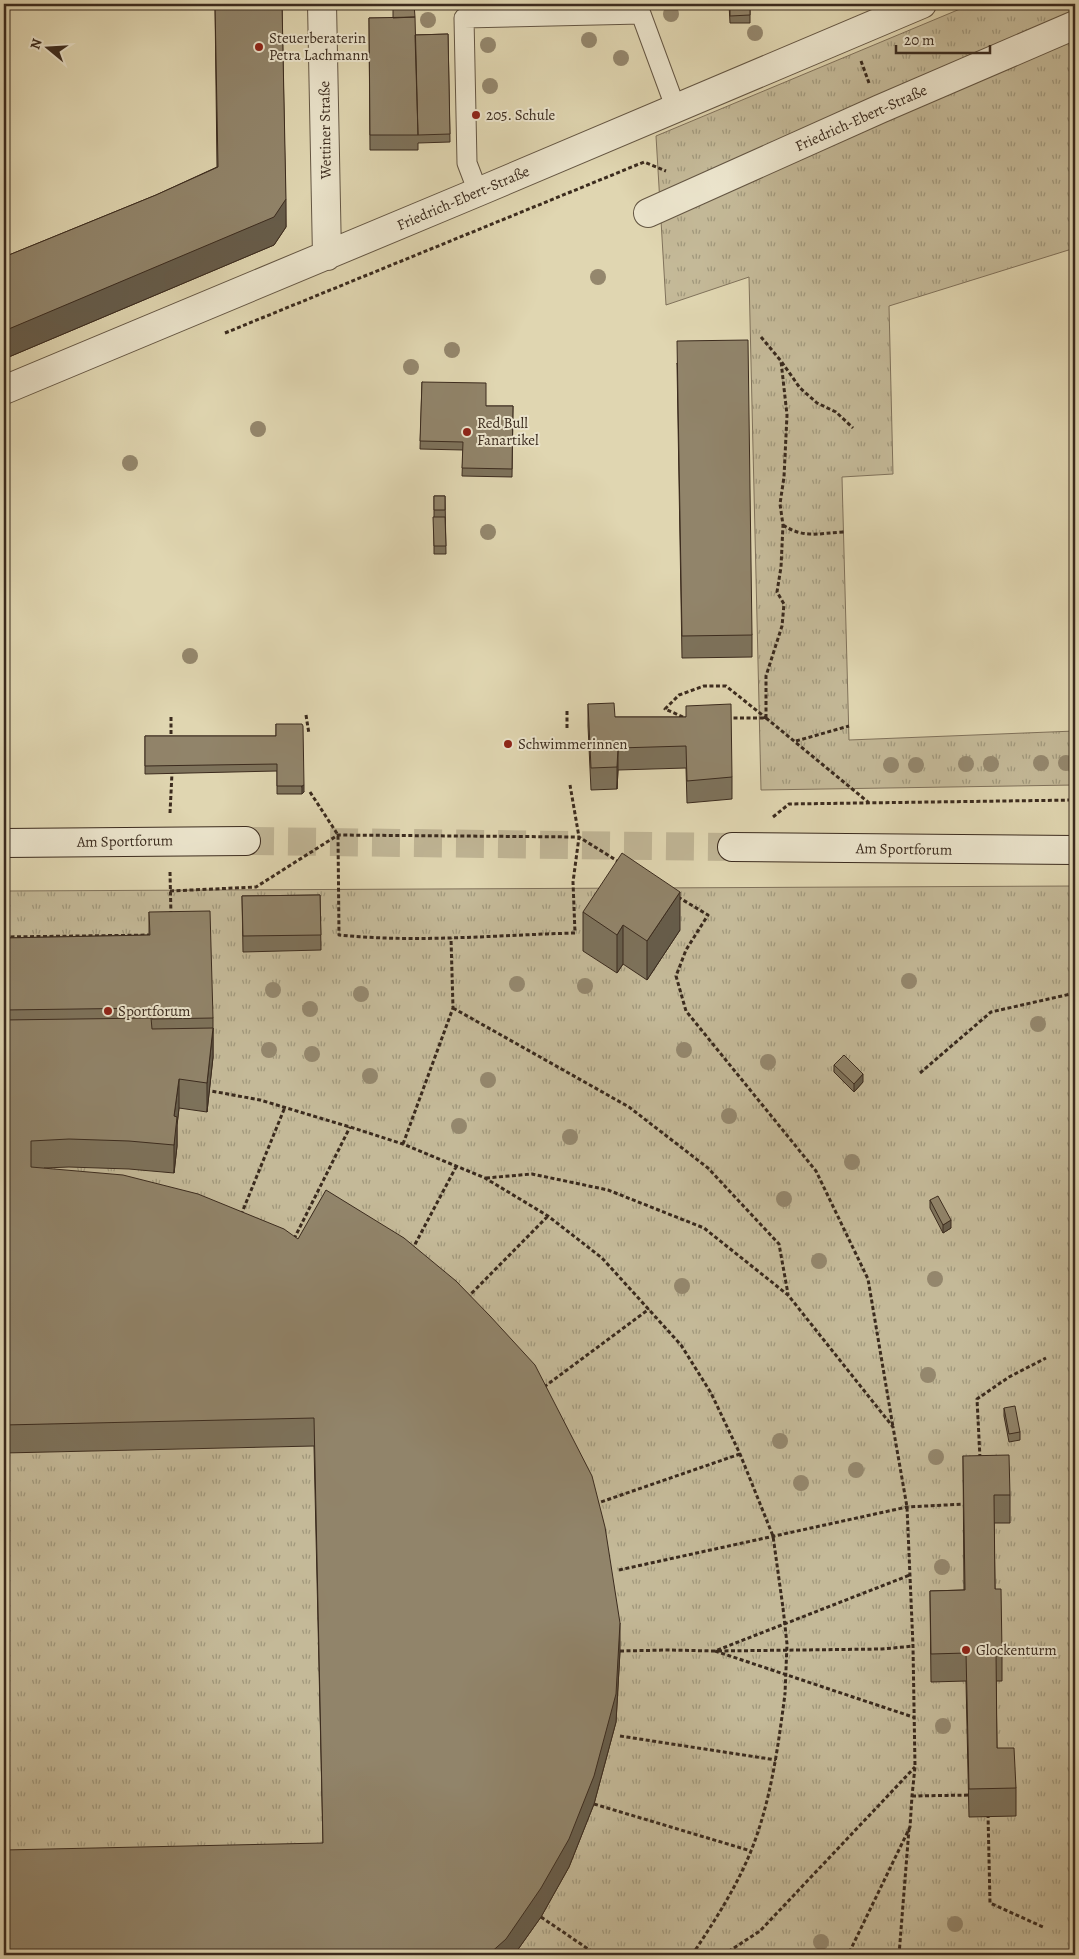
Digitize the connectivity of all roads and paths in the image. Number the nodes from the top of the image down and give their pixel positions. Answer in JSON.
{"nodes":[{"id":1,"x":322,"y":4,"type":"edge"},
{"id":2,"x":922,"y":4,"type":"edge"},
{"id":3,"x":1075,"y":25,"type":"edge"},
{"id":4,"x":851,"y":35,"type":"junction"},
{"id":5,"x":676,"y":109,"type":"junction"},
{"id":6,"x":880,"y":109,"type":"junction"},
{"id":7,"x":706,"y":187,"type":"junction"},
{"id":8,"x":478,"y":192,"type":"junction"},
{"id":9,"x":648,"y":213,"type":"dead end"},
{"id":10,"x":327,"y":256,"type":"junction"},
{"id":11,"x":220,"y":335,"type":"dead end"},
{"id":12,"x":761,"y":337,"type":"dead end"},
{"id":13,"x":781,"y":361,"type":"junction"},
{"id":14,"x":4,"y":390,"type":"edge"},
{"id":15,"x":853,"y":428,"type":"dead end"},
{"id":16,"x":783,"y":525,"type":"junction"},
{"id":17,"x":844,"y":532,"type":"dead end"},
{"id":18,"x":567,"y":711,"type":"dead end"},
{"id":19,"x":306,"y":715,"type":"dead end"},
{"id":20,"x":171,"y":717,"type":"dead end"},
{"id":21,"x":691,"y":718,"type":"edge"},
{"id":22,"x":719,"y":718,"type":"edge"},
{"id":23,"x":766,"y":718,"type":"junction"},
{"id":24,"x":849,"y":726,"type":"dead end"},
{"id":25,"x":567,"y":729,"type":"dead end"},
{"id":26,"x":309,"y":734,"type":"dead end"},
{"id":27,"x":795,"y":742,"type":"junction"},
{"id":28,"x":171,"y":744,"type":"edge"},
{"id":29,"x":172,"y":773,"type":"edge"},
{"id":30,"x":570,"y":786,"type":"dead end"},
{"id":31,"x":310,"y":792,"type":"dead end"},
{"id":32,"x":1075,"y":800,"type":"edge"},
{"id":33,"x":868,"y":802,"type":"junction"},
{"id":34,"x":768,"y":820,"type":"dead end"},
{"id":35,"x":338,"y":836,"type":"junction"},
{"id":36,"x":578,"y":837,"type":"junction"},
{"id":37,"x":170,"y":840,"type":"junction"},
{"id":38,"x":246,"y":841,"type":"tunnel mouth"},
{"id":39,"x":4,"y":843,"type":"edge"},
{"id":40,"x":732,"y":847,"type":"tunnel mouth"},
{"id":41,"x":1075,"y":850,"type":"edge"},
{"id":42,"x":627,"y":866,"type":"edge"},
{"id":43,"x":170,"y":891,"type":"dead end"},
{"id":44,"x":676,"y":896,"type":"edge"},
{"id":45,"x":170,"y":901,"type":"dead end"},
{"id":46,"x":171,"y":919,"type":"edge"},
{"id":47,"x":161,"y":934,"type":"edge"},
{"id":48,"x":4,"y":937,"type":"edge"},
{"id":49,"x":451,"y":938,"type":"junction"},
{"id":50,"x":1075,"y":993,"type":"edge"},
{"id":51,"x":453,"y":1008,"type":"junction"},
{"id":52,"x":920,"y":1073,"type":"dead end"},
{"id":53,"x":199,"y":1090,"type":"edge"},
{"id":54,"x":285,"y":1107,"type":"junction"},
{"id":55,"x":350,"y":1127,"type":"junction"},
{"id":56,"x":403,"y":1144,"type":"junction"},
{"id":57,"x":456,"y":1166,"type":"junction"},
{"id":58,"x":485,"y":1178,"type":"junction"},
{"id":59,"x":548,"y":1216,"type":"junction"},
{"id":60,"x":240,"y":1219,"type":"edge"},
{"id":61,"x":292,"y":1242,"type":"edge"},
{"id":62,"x":408,"y":1258,"type":"edge"},
{"id":63,"x":788,"y":1295,"type":"junction"},
{"id":64,"x":464,"y":1301,"type":"edge"},
{"id":65,"x":649,"y":1309,"type":"junction"},
{"id":66,"x":1046,"y":1358,"type":"dead end"},
{"id":67,"x":543,"y":1387,"type":"edge"},
{"id":68,"x":893,"y":1427,"type":"junction"},
{"id":69,"x":740,"y":1454,"type":"junction"},
{"id":70,"x":980,"y":1461,"type":"edge"},
{"id":71,"x":972,"y":1502,"type":"edge"},
{"id":72,"x":592,"y":1505,"type":"edge"},
{"id":73,"x":907,"y":1506,"type":"junction"},
{"id":74,"x":773,"y":1536,"type":"junction"},
{"id":75,"x":619,"y":1570,"type":"dead end"},
{"id":76,"x":910,"y":1574,"type":"junction"},
{"id":77,"x":913,"y":1646,"type":"junction"},
{"id":78,"x":620,"y":1651,"type":"edge"},
{"id":79,"x":714,"y":1651,"type":"junction"},
{"id":80,"x":913,"y":1717,"type":"junction"},
{"id":81,"x":620,"y":1736,"type":"dead end"},
{"id":82,"x":776,"y":1760,"type":"junction"},
{"id":83,"x":915,"y":1767,"type":"junction"},
{"id":84,"x":978,"y":1795,"type":"edge"},
{"id":85,"x":912,"y":1796,"type":"junction"},
{"id":86,"x":594,"y":1804,"type":"edge"},
{"id":87,"x":988,"y":1809,"type":"edge"},
{"id":88,"x":910,"y":1827,"type":"junction"},
{"id":89,"x":751,"y":1851,"type":"junction"},
{"id":90,"x":540,"y":1917,"type":"edge"},
{"id":91,"x":1043,"y":1927,"type":"dead end"},
{"id":92,"x":597,"y":1955,"type":"edge"},
{"id":93,"x":692,"y":1955,"type":"edge"},
{"id":94,"x":723,"y":1955,"type":"edge"},
{"id":95,"x":848,"y":1955,"type":"edge"},
{"id":96,"x":899,"y":1955,"type":"edge"}],
"edges":[{"from":1,"to":10,"type":"street","name":"Wettiner Straße"},
{"from":2,"to":4,"type":"street","name":"Friedrich-Ebert-Straße"},
{"from":3,"to":6,"type":"street","name":"Friedrich-Ebert-Straße"},
{"from":4,"to":5,"type":"street","name":"Friedrich-Ebert-Straße"},
{"from":4,"to":6,"type":"path"},
{"from":5,"to":8,"type":"street","name":"Friedrich-Ebert-Straße"},
{"from":5,"to":8,"type":"lane"},
{"from":6,"to":7,"type":"street","name":"Friedrich-Ebert-Straße"},
{"from":7,"to":9,"type":"street","name":"Friedrich-Ebert-Straße"},
{"from":7,"to":11,"type":"path"},
{"from":8,"to":10,"type":"street","name":"Friedrich-Ebert-Straße"},
{"from":10,"to":14,"type":"street","name":"Friedrich-Ebert-Straße"},
{"from":12,"to":13,"type":"path"},
{"from":13,"to":15,"type":"path"},
{"from":13,"to":16,"type":"path"},
{"from":16,"to":17,"type":"path"},
{"from":16,"to":23,"type":"path"},
{"from":18,"to":25,"type":"path"},
{"from":19,"to":26,"type":"path"},
{"from":20,"to":28,"type":"path"},
{"from":21,"to":23,"type":"path"},
{"from":22,"to":23,"type":"path"},
{"from":23,"to":27,"type":"path"},
{"from":24,"to":27,"type":"path"},
{"from":27,"to":33,"type":"path"},
{"from":29,"to":37,"type":"path"},
{"from":30,"to":36,"type":"path"},
{"from":31,"to":35,"type":"path"},
{"from":32,"to":33,"type":"path"},
{"from":33,"to":34,"type":"path"},
{"from":35,"to":36,"type":"path"},
{"from":35,"to":43,"type":"path"},
{"from":35,"to":49,"type":"path"},
{"from":36,"to":42,"type":"path"},
{"from":36,"to":49,"type":"path"},
{"from":37,"to":38,"type":"street","name":"Am Sportforum"},
{"from":37,"to":39,"type":"street","name":"Am Sportforum"},
{"from":40,"to":41,"type":"street","name":"Am Sportforum"},
{"from":44,"to":68,"type":"path"},
{"from":45,"to":46,"type":"path"},
{"from":47,"to":48,"type":"path"},
{"from":49,"to":51,"type":"path"},
{"from":50,"to":52,"type":"path"},
{"from":51,"to":56,"type":"path"},
{"from":51,"to":63,"type":"path"},
{"from":53,"to":54,"type":"path"},
{"from":54,"to":55,"type":"path"},
{"from":54,"to":60,"type":"path"},
{"from":55,"to":56,"type":"path"},
{"from":55,"to":61,"type":"path"},
{"from":56,"to":57,"type":"path"},
{"from":57,"to":58,"type":"path"},
{"from":57,"to":62,"type":"path"},
{"from":58,"to":59,"type":"path"},
{"from":58,"to":63,"type":"path"},
{"from":59,"to":64,"type":"path"},
{"from":59,"to":65,"type":"path"},
{"from":63,"to":68,"type":"path"},
{"from":65,"to":67,"type":"path"},
{"from":65,"to":69,"type":"path"},
{"from":66,"to":70,"type":"path"},
{"from":68,"to":73,"type":"path"},
{"from":69,"to":72,"type":"path"},
{"from":69,"to":74,"type":"path"},
{"from":71,"to":73,"type":"path"},
{"from":73,"to":74,"type":"path"},
{"from":73,"to":76,"type":"path"},
{"from":74,"to":75,"type":"path"},
{"from":74,"to":82,"type":"path","bridge":true},
{"from":76,"to":77,"type":"path"},
{"from":76,"to":79,"type":"path"},
{"from":77,"to":79,"type":"path"},
{"from":77,"to":80,"type":"path"},
{"from":78,"to":79,"type":"path"},
{"from":79,"to":80,"type":"path"},
{"from":80,"to":83,"type":"path"},
{"from":81,"to":82,"type":"path"},
{"from":82,"to":89,"type":"path"},
{"from":83,"to":85,"type":"path"},
{"from":83,"to":94,"type":"path"},
{"from":84,"to":85,"type":"path"},
{"from":85,"to":88,"type":"path"},
{"from":86,"to":89,"type":"path"},
{"from":87,"to":91,"type":"path"},
{"from":88,"to":95,"type":"path"},
{"from":88,"to":96,"type":"path"},
{"from":89,"to":93,"type":"path"},
{"from":90,"to":92,"type":"path"}]}
